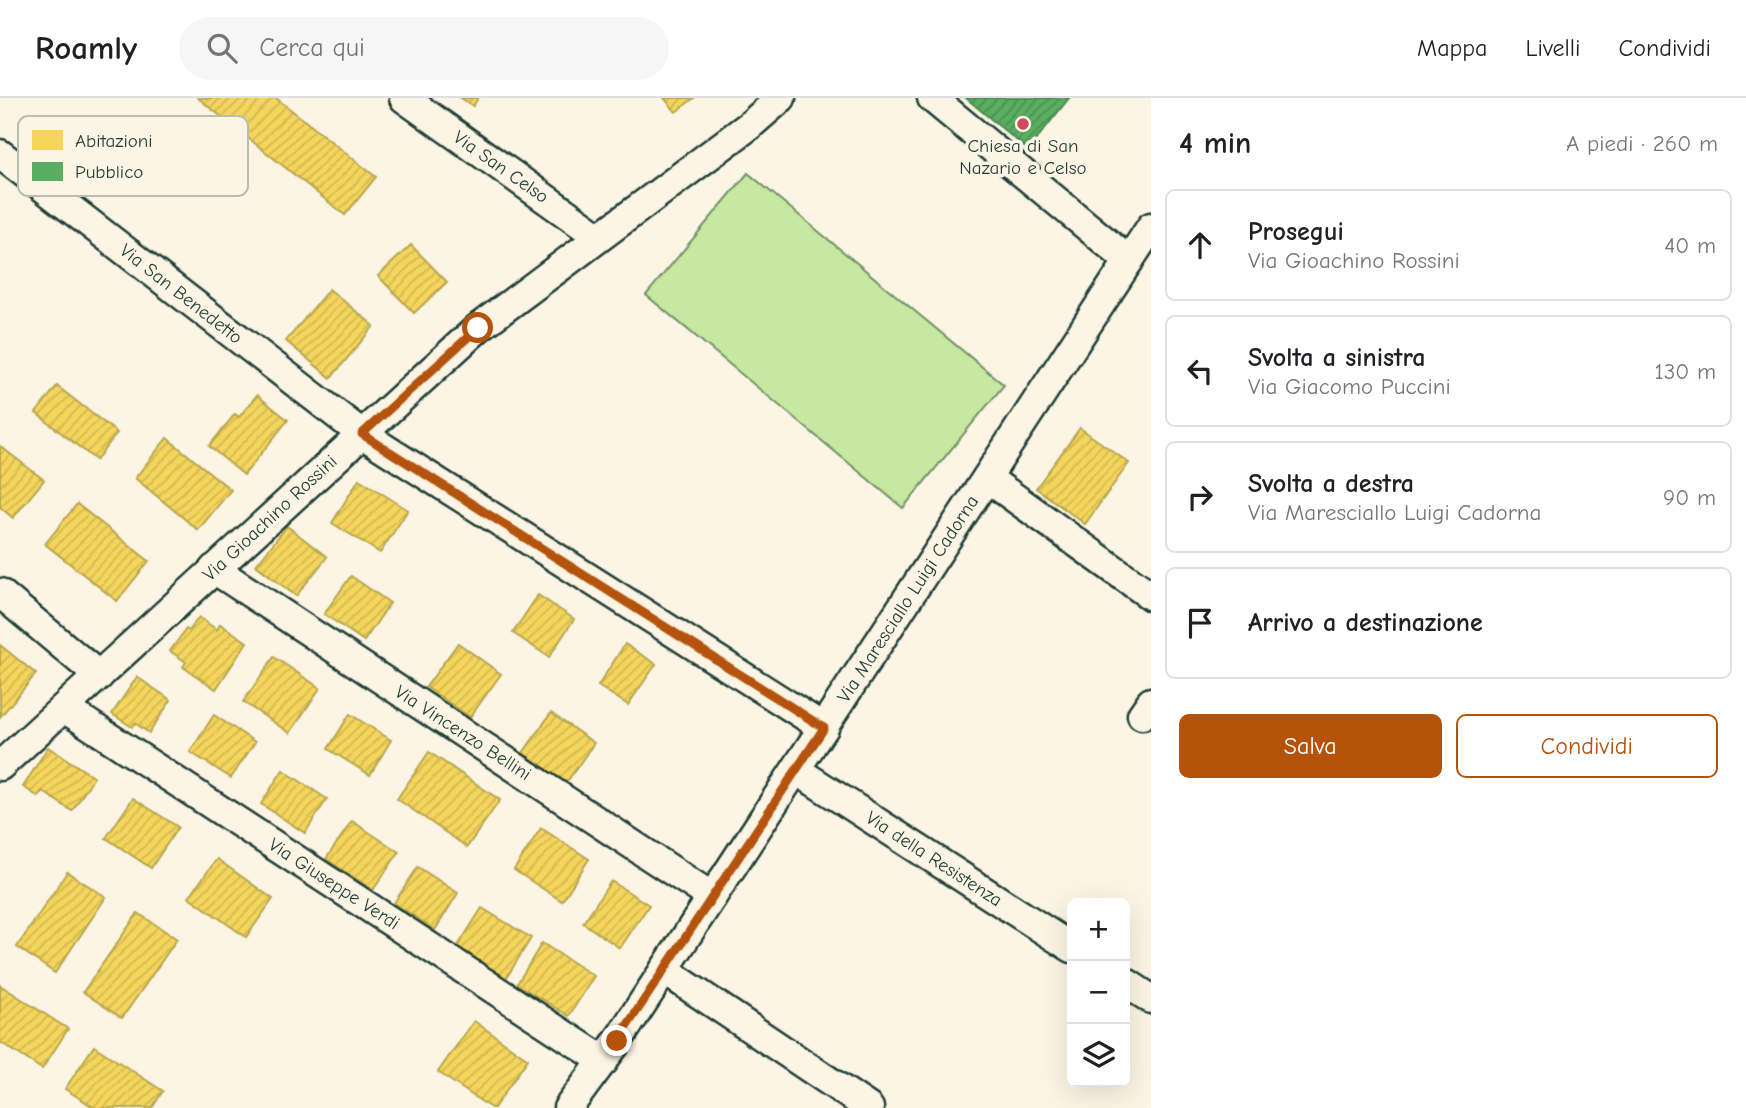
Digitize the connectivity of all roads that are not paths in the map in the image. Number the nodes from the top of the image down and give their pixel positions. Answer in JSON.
{"nodes":[{"id":1,"x":404,"y":98,"type":"edge"},
{"id":2,"x":781,"y":98,"type":"edge"},
{"id":3,"x":932,"y":98,"type":"edge"},
{"id":4,"x":0,"y":154,"type":"edge"},
{"id":5,"x":18,"y":168,"type":"edge"},
{"id":6,"x":54,"y":196,"type":"edge"},
{"id":7,"x":1151,"y":227,"type":"edge"},
{"id":8,"x":598,"y":236,"type":"junction"},
{"id":9,"x":1129,"y":261,"type":"junction"},
{"id":10,"x":362,"y":434,"type":"junction"},
{"id":11,"x":987,"y":478,"type":"junction"},
{"id":12,"x":214,"y":569,"type":"junction"},
{"id":13,"x":0,"y":593,"type":"edge"},
{"id":14,"x":1151,"y":596,"type":"edge"},
{"id":15,"x":99,"y":676,"type":"junction"},
{"id":16,"x":64,"y":708,"type":"junction"},
{"id":17,"x":824,"y":728,"type":"junction"},
{"id":18,"x":0,"y":766,"type":"edge"},
{"id":19,"x":796,"y":770,"type":"junction"},
{"id":20,"x":712,"y":897,"type":"junction"},
{"id":21,"x":1067,"y":945,"type":"edge"},
{"id":22,"x":664,"y":970,"type":"junction"},
{"id":23,"x":1130,"y":985,"type":"edge"},
{"id":24,"x":1151,"y":999,"type":"edge"},
{"id":25,"x":604,"y":1061,"type":"junction"},
{"id":26,"x":568,"y":1108,"type":"edge"},
{"id":27,"x":870,"y":1108,"type":"edge"}],
"edges":[{"from":1,"to":8,"type":"street","name":"Via San Celso"},
{"from":2,"to":8,"type":"street","name":"Via Gioachino Rossini"},
{"from":3,"to":9,"type":"street"},
{"from":4,"to":5,"type":"street","name":"Via San Benedetto"},
{"from":6,"to":10,"type":"street","name":"Via San Benedetto"},
{"from":7,"to":9,"type":"street","name":"Via Maresciallo Luigi Cadorna"},
{"from":8,"to":10,"type":"street","name":"Via Gioachino Rossini"},
{"from":9,"to":11,"type":"street","name":"Via Maresciallo Luigi Cadorna"},
{"from":10,"to":12,"type":"street","name":"Via Gioachino Rossini"},
{"from":10,"to":17,"type":"street","name":"Via San Benedetto"},
{"from":11,"to":14,"type":"street"},
{"from":11,"to":17,"type":"street","name":"Via Maresciallo Luigi Cadorna"},
{"from":12,"to":15,"type":"street","name":"Via Gioachino Rossini"},
{"from":12,"to":20,"type":"street","name":"Via Vincenzo Bellini"},
{"from":13,"to":15,"type":"street"},
{"from":15,"to":16,"type":"street","name":"Via Gioachino Rossini"},
{"from":16,"to":18,"type":"street","name":"Via Gioachino Rossini"},
{"from":16,"to":25,"type":"street","name":"Via Giuseppe Verdi"},
{"from":17,"to":19,"type":"street","name":"Via Maresciallo Luigi Cadorna"},
{"from":19,"to":20,"type":"street","name":"Via Maresciallo Luigi Cadorna"},
{"from":19,"to":21,"type":"street","name":"Via della Resistenza"},
{"from":20,"to":22,"type":"street","name":"Via Maresciallo Luigi Cadorna"},
{"from":22,"to":25,"type":"street","name":"Via Maresciallo Luigi Cadorna"},
{"from":22,"to":27,"type":"street"},
{"from":23,"to":24,"type":"street"},
{"from":25,"to":26,"type":"street","name":"Via Maresciallo Luigi Cadorna"}]}
